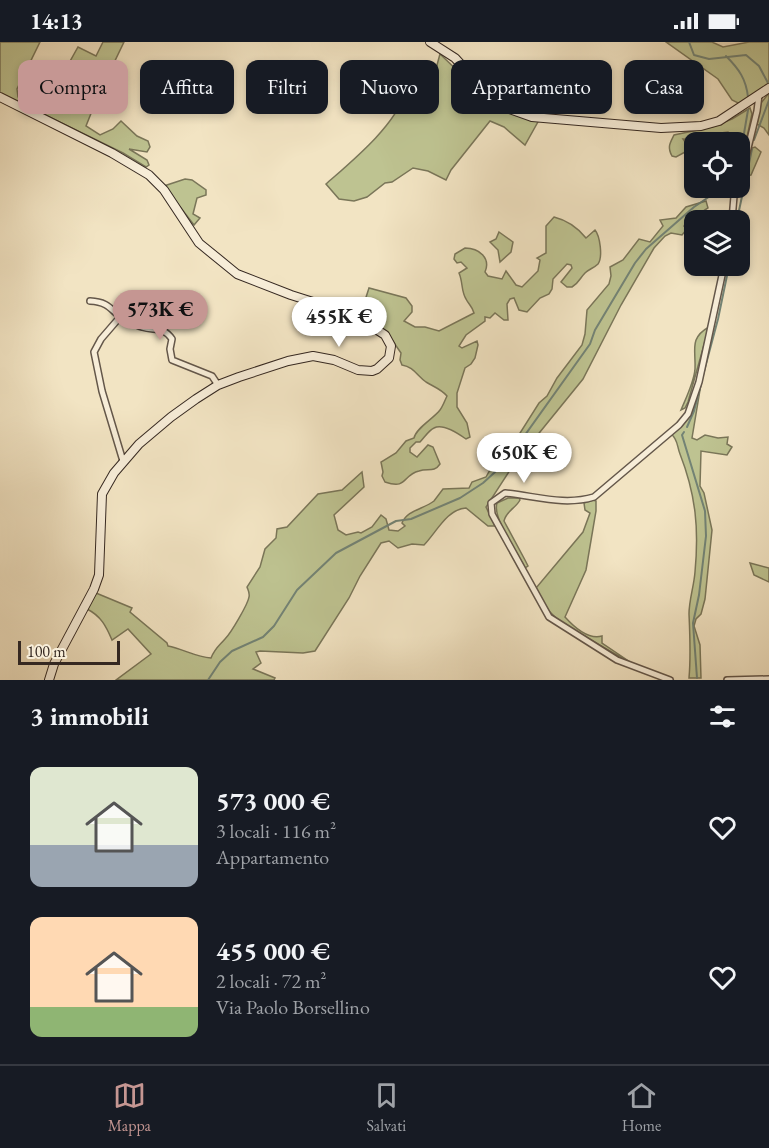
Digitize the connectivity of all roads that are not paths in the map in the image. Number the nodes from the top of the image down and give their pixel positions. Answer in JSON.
{"nodes":[{"id":1,"x":430,"y":42,"type":"edge"},
{"id":2,"x":769,"y":88,"type":"edge"},
{"id":3,"x":759,"y":95,"type":"junction"},
{"id":4,"x":0,"y":97,"type":"edge"},
{"id":5,"x":750,"y":140,"type":"edge"},
{"id":6,"x":722,"y":276,"type":"edge"},
{"id":7,"x":90,"y":301,"type":"dead end"},
{"id":8,"x":120,"y":317,"type":"junction"},
{"id":9,"x":218,"y":385,"type":"junction"},
{"id":10,"x":123,"y":461,"type":"junction"},
{"id":11,"x":769,"y":679,"type":"edge"},
{"id":12,"x":49,"y":680,"type":"edge"},
{"id":13,"x":670,"y":680,"type":"edge"},
{"id":14,"x":727,"y":680,"type":"edge"}],
"edges":[{"from":1,"to":3,"type":"street"},
{"from":2,"to":3,"type":"street"},
{"from":3,"to":5,"type":"street"},
{"from":4,"to":9,"type":"street"},
{"from":6,"to":13,"type":"street"},
{"from":7,"to":8,"type":"street"},
{"from":8,"to":9,"type":"street"},
{"from":8,"to":10,"type":"street"},
{"from":9,"to":10,"type":"street"},
{"from":10,"to":12,"type":"street"},
{"from":11,"to":14,"type":"street"}]}
